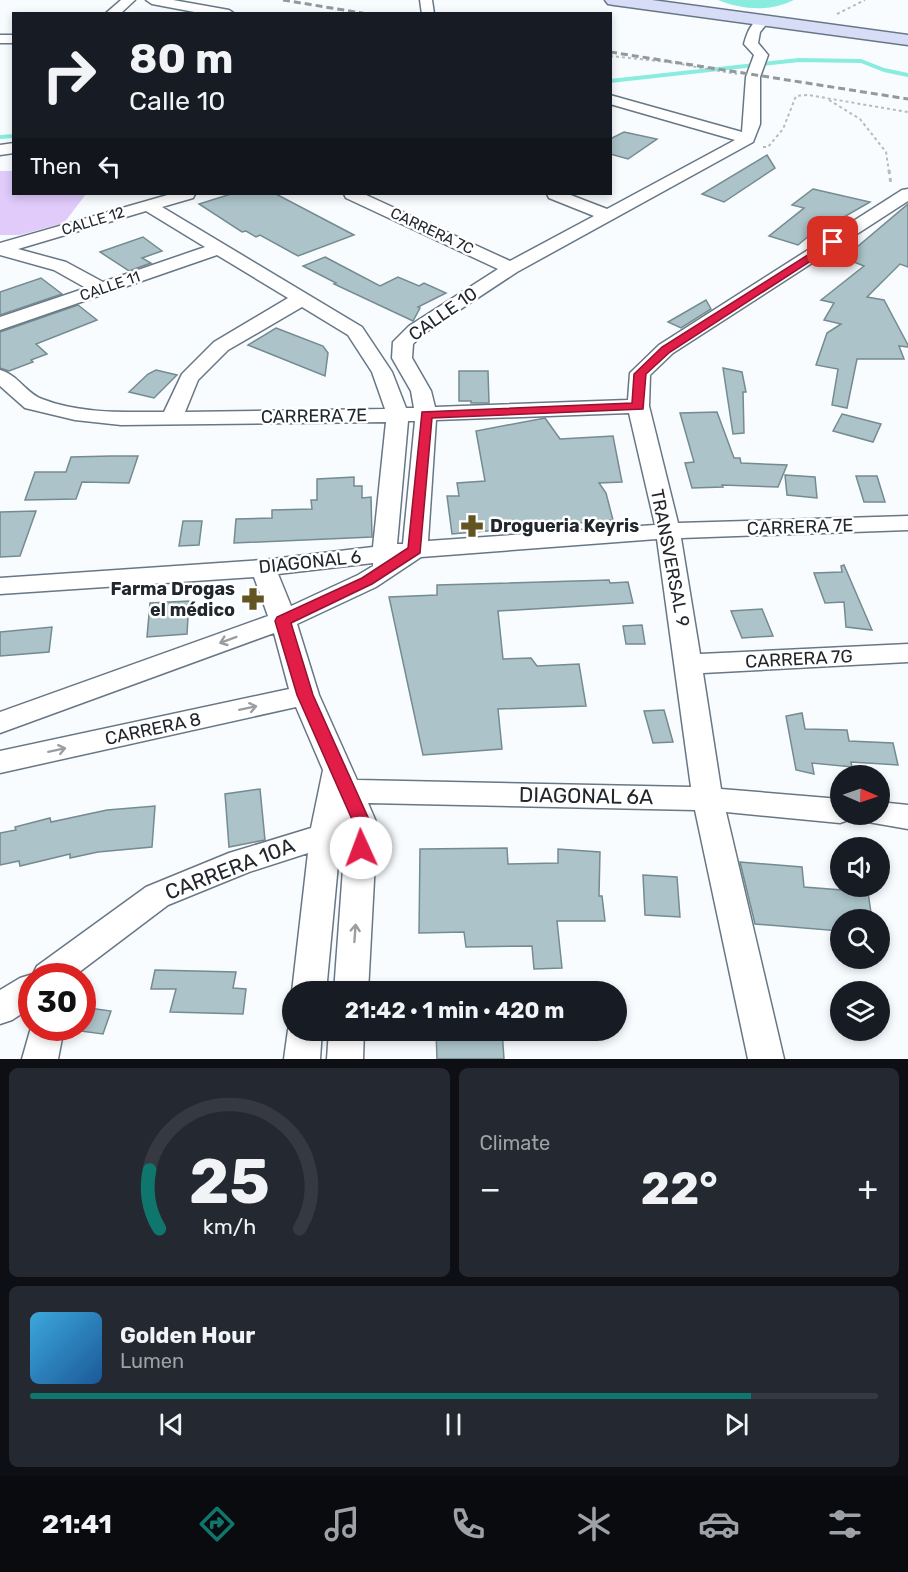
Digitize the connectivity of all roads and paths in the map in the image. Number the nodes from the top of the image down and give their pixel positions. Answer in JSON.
{"nodes":[{"id":1,"x":129,"y":0,"type":"edge"},
{"id":2,"x":152,"y":0,"type":"edge"},
{"id":3,"x":614,"y":0,"type":"edge"},
{"id":4,"x":114,"y":12,"type":"edge"},
{"id":5,"x":218,"y":12,"type":"edge"},
{"id":6,"x":763,"y":21,"type":"junction"},
{"id":7,"x":908,"y":40,"type":"edge"},
{"id":8,"x":612,"y":56,"type":"edge"},
{"id":9,"x":753,"y":77,"type":"junction"},
{"id":10,"x":826,"y":98,"type":"junction"},
{"id":11,"x":612,"y":100,"type":"edge"},
{"id":12,"x":636,"y":107,"type":"junction"},
{"id":13,"x":908,"y":112,"type":"edge"},
{"id":14,"x":612,"y":116,"type":"edge"},
{"id":15,"x":742,"y":142,"type":"junction"},
{"id":16,"x":900,"y":192,"type":"edge"},
{"id":17,"x":183,"y":195,"type":"edge"},
{"id":18,"x":354,"y":195,"type":"edge"},
{"id":19,"x":557,"y":195,"type":"edge"},
{"id":20,"x":148,"y":205,"type":"junction"},
{"id":21,"x":606,"y":215,"type":"junction"},
{"id":22,"x":220,"y":248,"type":"junction"},
{"id":23,"x":0,"y":250,"type":"edge"},
{"id":24,"x":511,"y":268,"type":"junction"},
{"id":25,"x":101,"y":289,"type":"junction"},
{"id":26,"x":301,"y":299,"type":"junction"},
{"id":27,"x":0,"y":324,"type":"edge"},
{"id":28,"x":0,"y":376,"type":"edge"},
{"id":29,"x":638,"y":406,"type":"junction"},
{"id":30,"x":426,"y":414,"type":"junction"},
{"id":31,"x":397,"y":415,"type":"junction"},
{"id":32,"x":172,"y":418,"type":"junction"},
{"id":33,"x":908,"y":524,"type":"edge"},
{"id":34,"x":680,"y":530,"type":"junction"},
{"id":35,"x":415,"y":550,"type":"junction"},
{"id":36,"x":385,"y":561,"type":"junction"},
{"id":37,"x":263,"y":568,"type":"junction"},
{"id":38,"x":0,"y":586,"type":"edge"},
{"id":39,"x":283,"y":621,"type":"junction"},
{"id":40,"x":908,"y":653,"type":"edge"},
{"id":41,"x":689,"y":664,"type":"junction"},
{"id":42,"x":305,"y":695,"type":"junction"},
{"id":43,"x":0,"y":723,"type":"edge"},
{"id":44,"x":0,"y":762,"type":"edge"},
{"id":45,"x":338,"y":783,"type":"junction"},
{"id":46,"x":708,"y":799,"type":"junction"},
{"id":47,"x":830,"y":810,"type":"edge"},
{"id":48,"x":890,"y":815,"type":"edge"},
{"id":49,"x":908,"y":817,"type":"edge"},
{"id":50,"x":362,"y":824,"type":"junction"},
{"id":51,"x":325,"y":835,"type":"junction"},
{"id":52,"x":70,"y":963,"type":"edge"},
{"id":53,"x":310,"y":981,"type":"edge"},
{"id":54,"x":352,"y":981,"type":"edge"},
{"id":55,"x":18,"y":997,"type":"edge"},
{"id":56,"x":0,"y":1009,"type":"edge"},
{"id":57,"x":44,"y":1041,"type":"edge"},
{"id":58,"x":304,"y":1041,"type":"edge"},
{"id":59,"x":346,"y":1041,"type":"edge"},
{"id":60,"x":40,"y":1059,"type":"edge"},
{"id":61,"x":302,"y":1059,"type":"edge"},
{"id":62,"x":345,"y":1059,"type":"edge"},
{"id":63,"x":766,"y":1059,"type":"edge"}],
"edges":[{"from":1,"to":4,"type":"street"},
{"from":2,"to":5,"type":"street"},
{"from":3,"to":6,"type":"street"},
{"from":6,"to":7,"type":"street"},
{"from":6,"to":9,"type":"street"},
{"from":8,"to":9,"type":"path"},
{"from":9,"to":15,"type":"street"},
{"from":10,"to":13,"type":"path"},
{"from":10,"to":15,"type":"path"},
{"from":10,"to":16,"type":"path"},
{"from":11,"to":12,"type":"street"},
{"from":12,"to":14,"type":"street"},
{"from":12,"to":15,"type":"street"},
{"from":15,"to":21,"type":"street","name":"CALLE 10"},
{"from":16,"to":29,"type":"street","name":"TRANSVERSAL 9"},
{"from":17,"to":20,"type":"street","name":"CALLE 12"},
{"from":18,"to":24,"type":"street","name":"CARRERA 7C"},
{"from":19,"to":21,"type":"street"},
{"from":20,"to":22,"type":"street"},
{"from":20,"to":23,"type":"street","name":"CALLE 12"},
{"from":21,"to":24,"type":"street","name":"CALLE 10"},
{"from":22,"to":25,"type":"street","name":"CALLE 11"},
{"from":22,"to":26,"type":"street"},
{"from":23,"to":25,"type":"street"},
{"from":24,"to":30,"type":"street","name":"CALLE 10"},
{"from":25,"to":27,"type":"street","name":"CALLE 11"},
{"from":26,"to":31,"type":"street"},
{"from":26,"to":32,"type":"street"},
{"from":28,"to":32,"type":"street","name":"CARRERA 7E"},
{"from":29,"to":30,"type":"street","name":"CARRERA 7E"},
{"from":29,"to":34,"type":"street","name":"TRANSVERSAL 9"},
{"from":30,"to":31,"type":"street","name":"CARRERA 7E"},
{"from":30,"to":35,"type":"street","name":"CALLE 10"},
{"from":31,"to":32,"type":"street","name":"CARRERA 7E"},
{"from":31,"to":36,"type":"street"},
{"from":33,"to":34,"type":"street","name":"CARRERA 7E"},
{"from":34,"to":35,"type":"street","name":"DIAGONAL 6"},
{"from":34,"to":41,"type":"street","name":"TRANSVERSAL 9"},
{"from":35,"to":36,"type":"street","name":"DIAGONAL 6"},
{"from":36,"to":37,"type":"street","name":"DIAGONAL 6"},
{"from":36,"to":39,"type":"street"},
{"from":37,"to":38,"type":"street","name":"DIAGONAL 6"},
{"from":37,"to":39,"type":"street"},
{"from":39,"to":42,"type":"street"},
{"from":39,"to":43,"type":"street","one_way":true},
{"from":40,"to":41,"type":"street","name":"CARRERA 7G"},
{"from":41,"to":46,"type":"street","name":"TRANSVERSAL 9"},
{"from":44,"to":42,"type":"street","name":"CARRERA 8","one_way":true},
{"from":42,"to":45,"type":"street"},
{"from":45,"to":46,"type":"street","name":"DIAGONAL 6A"},
{"from":45,"to":50,"type":"street"},
{"from":45,"to":51,"type":"street"},
{"from":46,"to":47,"type":"street","name":"DIAGONAL 6A"},
{"from":46,"to":63,"type":"street","name":"TRANSVERSAL 9"},
{"from":48,"to":49,"type":"street"},
{"from":50,"to":51,"type":"street","name":"CARRERA 10A"},
{"from":54,"to":50,"type":"street","one_way":true},
{"from":51,"to":52,"type":"street","name":"CARRERA 10A"},
{"from":51,"to":53,"type":"street"},
{"from":55,"to":56,"type":"street"},
{"from":57,"to":60,"type":"street"},
{"from":58,"to":61,"type":"street"},
{"from":59,"to":62,"type":"street"}]}
